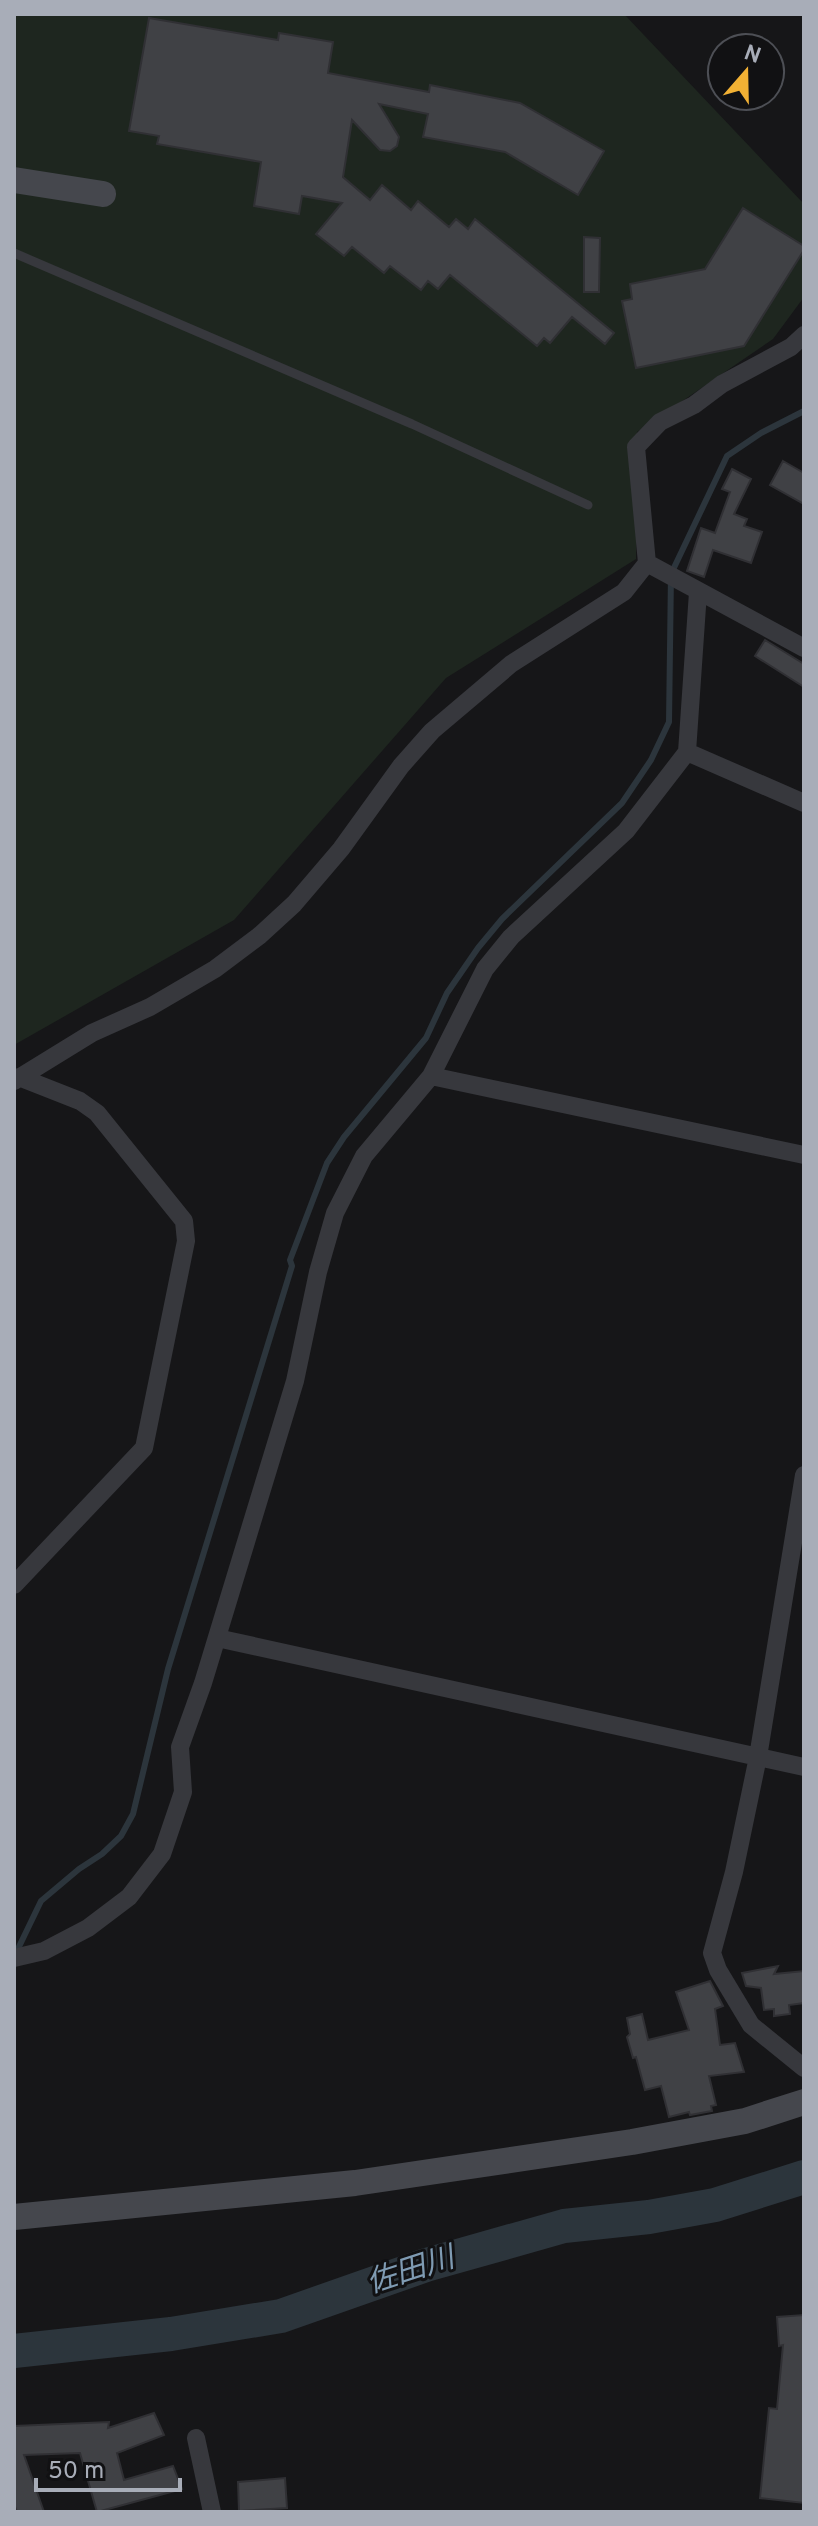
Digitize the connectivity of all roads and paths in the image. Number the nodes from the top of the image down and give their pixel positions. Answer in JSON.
{"nodes":[{"id":1,"x":14,"y":180,"type":"edge"},
{"id":2,"x":103,"y":194,"type":"dead end"},
{"id":3,"x":14,"y":253,"type":"edge"},
{"id":4,"x":804,"y":335,"type":"edge"},
{"id":5,"x":588,"y":505,"type":"dead end"},
{"id":6,"x":647,"y":563,"type":"junction"},
{"id":7,"x":698,"y":592,"type":"junction"},
{"id":8,"x":804,"y":648,"type":"edge"},
{"id":9,"x":687,"y":752,"type":"junction"},
{"id":10,"x":804,"y":803,"type":"edge"},
{"id":11,"x":431,"y":1076,"type":"junction"},
{"id":12,"x":16,"y":1079,"type":"edge"},
{"id":13,"x":804,"y":1155,"type":"edge"},
{"id":14,"x":804,"y":1475,"type":"edge"},
{"id":15,"x":14,"y":1585,"type":"edge"},
{"id":16,"x":217,"y":1638,"type":"junction"},
{"id":17,"x":758,"y":1757,"type":"junction"},
{"id":18,"x":804,"y":1767,"type":"edge"},
{"id":19,"x":14,"y":1958,"type":"edge"},
{"id":20,"x":804,"y":2068,"type":"edge"},
{"id":21,"x":804,"y":2102,"type":"edge"},
{"id":22,"x":14,"y":2217,"type":"edge"},
{"id":23,"x":196,"y":2438,"type":"dead end"},
{"id":24,"x":212,"y":2512,"type":"edge"}],
"edges":[{"from":1,"to":2,"type":"street"},
{"from":3,"to":5,"type":"lane"},
{"from":4,"to":6,"type":"street"},
{"from":6,"to":7,"type":"street"},
{"from":6,"to":12,"type":"street"},
{"from":7,"to":8,"type":"street"},
{"from":7,"to":9,"type":"street"},
{"from":9,"to":10,"type":"street"},
{"from":9,"to":11,"type":"street"},
{"from":11,"to":13,"type":"street"},
{"from":11,"to":16,"type":"street"},
{"from":12,"to":15,"type":"street"},
{"from":14,"to":17,"type":"street"},
{"from":16,"to":17,"type":"street"},
{"from":16,"to":19,"type":"street"},
{"from":17,"to":18,"type":"street"},
{"from":17,"to":20,"type":"street"},
{"from":21,"to":22,"type":"street"},
{"from":23,"to":24,"type":"street"}]}
